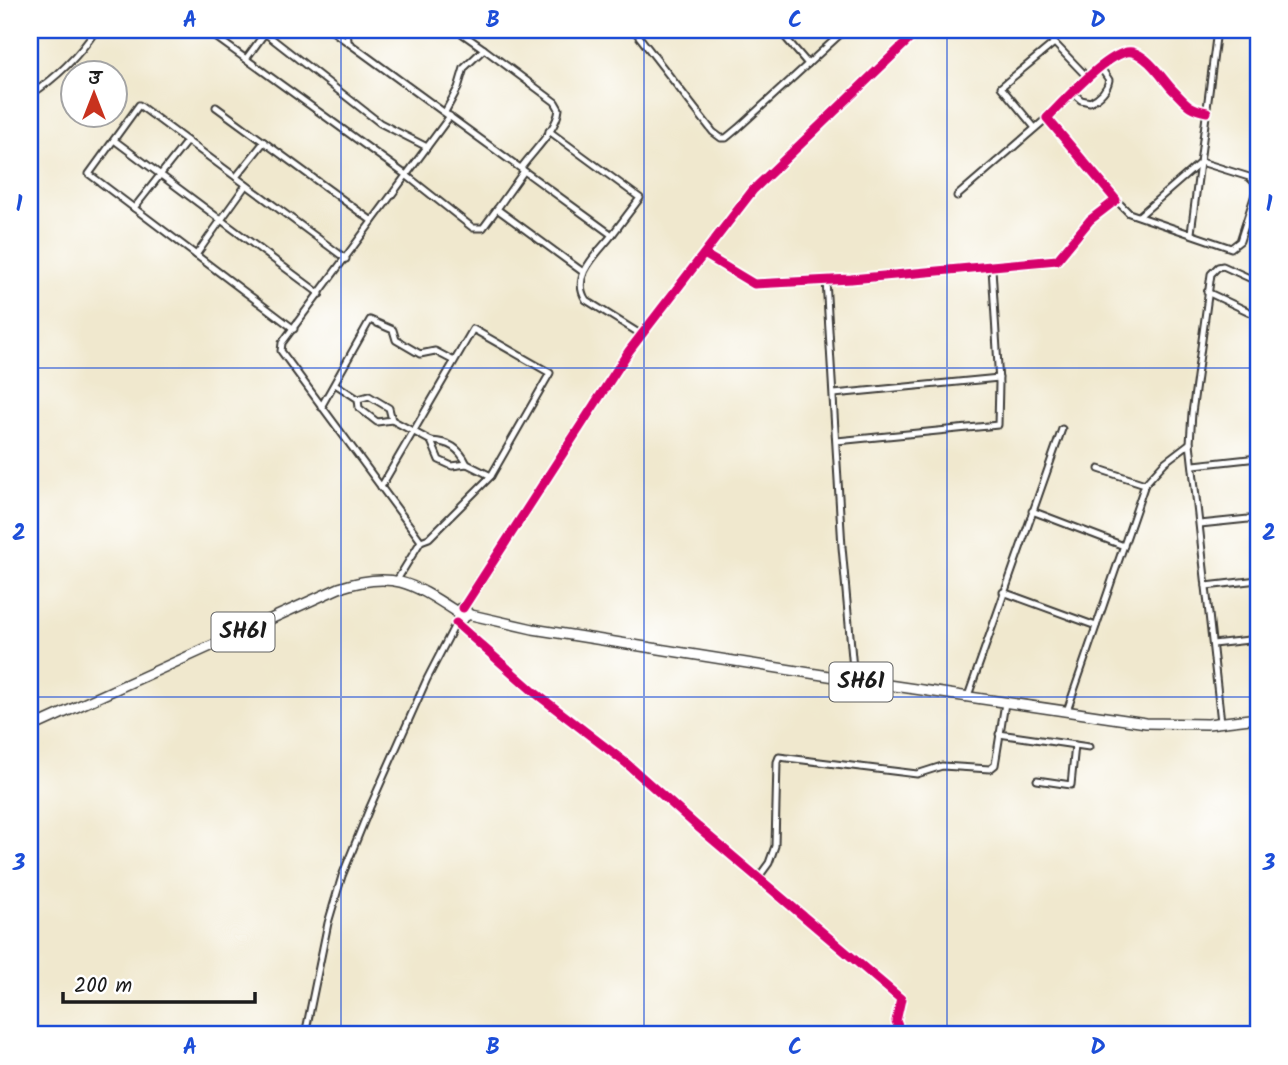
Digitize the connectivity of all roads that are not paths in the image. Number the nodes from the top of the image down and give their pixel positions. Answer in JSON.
{"nodes":[{"id":1,"x":96,"y":30,"type":"edge"},
{"id":2,"x":206,"y":30,"type":"edge"},
{"id":3,"x":331,"y":30,"type":"edge"},
{"id":4,"x":346,"y":30,"type":"edge"},
{"id":5,"x":457,"y":30,"type":"edge"},
{"id":6,"x":634,"y":30,"type":"edge"},
{"id":7,"x":779,"y":30,"type":"edge"},
{"id":8,"x":845,"y":30,"type":"edge"},
{"id":9,"x":919,"y":30,"type":"edge"},
{"id":10,"x":1042,"y":30,"type":"edge"},
{"id":11,"x":1217,"y":30,"type":"edge"},
{"id":12,"x":264,"y":31,"type":"edge"},
{"id":13,"x":348,"y":41,"type":"junction"},
{"id":14,"x":1054,"y":43,"type":"junction"},
{"id":15,"x":484,"y":49,"type":"junction"},
{"id":16,"x":246,"y":59,"type":"junction"},
{"id":17,"x":808,"y":64,"type":"junction"},
{"id":18,"x":1101,"y":68,"type":"junction"},
{"id":19,"x":1088,"y":78,"type":"junction"},
{"id":20,"x":1073,"y":93,"type":"junction"},
{"id":21,"x":30,"y":95,"type":"edge"},
{"id":22,"x":216,"y":107,"type":"dead end"},
{"id":23,"x":1207,"y":112,"type":"junction"},
{"id":24,"x":447,"y":114,"type":"junction"},
{"id":25,"x":1047,"y":118,"type":"junction"},
{"id":26,"x":1035,"y":128,"type":"junction"},
{"id":27,"x":549,"y":131,"type":"junction"},
{"id":28,"x":114,"y":140,"type":"junction"},
{"id":29,"x":187,"y":141,"type":"junction"},
{"id":30,"x":264,"y":142,"type":"junction"},
{"id":31,"x":427,"y":147,"type":"junction"},
{"id":32,"x":1201,"y":162,"type":"junction"},
{"id":33,"x":522,"y":169,"type":"junction"},
{"id":34,"x":159,"y":174,"type":"junction"},
{"id":35,"x":406,"y":175,"type":"junction"},
{"id":36,"x":236,"y":177,"type":"junction"},
{"id":37,"x":246,"y":185,"type":"junction"},
{"id":38,"x":957,"y":197,"type":"dead end"},
{"id":39,"x":1116,"y":200,"type":"junction"},
{"id":40,"x":134,"y":208,"type":"junction"},
{"id":41,"x":497,"y":209,"type":"junction"},
{"id":42,"x":1139,"y":216,"type":"junction"},
{"id":43,"x":222,"y":221,"type":"junction"},
{"id":44,"x":372,"y":221,"type":"junction"},
{"id":45,"x":1191,"y":233,"type":"junction"},
{"id":46,"x":612,"y":235,"type":"junction"},
{"id":47,"x":704,"y":254,"type":"junction"},
{"id":48,"x":196,"y":255,"type":"junction"},
{"id":49,"x":346,"y":259,"type":"junction"},
{"id":50,"x":992,"y":268,"type":"junction"},
{"id":51,"x":583,"y":272,"type":"junction"},
{"id":52,"x":826,"y":280,"type":"junction"},
{"id":53,"x":1258,"y":282,"type":"edge"},
{"id":54,"x":1207,"y":292,"type":"junction"},
{"id":55,"x":320,"y":294,"type":"junction"},
{"id":56,"x":1258,"y":316,"type":"edge"},
{"id":57,"x":294,"y":328,"type":"junction"},
{"id":58,"x":642,"y":335,"type":"junction"},
{"id":59,"x":454,"y":361,"type":"junction"},
{"id":60,"x":999,"y":378,"type":"junction"},
{"id":61,"x":335,"y":384,"type":"junction"},
{"id":62,"x":834,"y":394,"type":"junction"},
{"id":63,"x":358,"y":400,"type":"junction"},
{"id":64,"x":321,"y":407,"type":"junction"},
{"id":65,"x":392,"y":420,"type":"junction"},
{"id":66,"x":1062,"y":429,"type":"dead end"},
{"id":67,"x":413,"y":432,"type":"junction"},
{"id":68,"x":431,"y":441,"type":"junction"},
{"id":69,"x":837,"y":442,"type":"junction"},
{"id":70,"x":1190,"y":443,"type":"junction"},
{"id":71,"x":1258,"y":458,"type":"edge"},
{"id":72,"x":467,"y":464,"type":"junction"},
{"id":73,"x":1194,"y":465,"type":"junction"},
{"id":74,"x":1099,"y":469,"type":"dead end"},
{"id":75,"x":491,"y":476,"type":"junction"},
{"id":76,"x":1145,"y":484,"type":"junction"},
{"id":77,"x":381,"y":487,"type":"junction"},
{"id":78,"x":1032,"y":511,"type":"junction"},
{"id":79,"x":1258,"y":518,"type":"edge"},
{"id":80,"x":1200,"y":524,"type":"junction"},
{"id":81,"x":421,"y":541,"type":"junction"},
{"id":82,"x":1124,"y":545,"type":"junction"},
{"id":83,"x":397,"y":580,"type":"junction"},
{"id":84,"x":1258,"y":580,"type":"edge"},
{"id":85,"x":1206,"y":586,"type":"junction"},
{"id":86,"x":1003,"y":592,"type":"junction"},
{"id":87,"x":460,"y":615,"type":"junction"},
{"id":88,"x":1096,"y":626,"type":"junction"},
{"id":89,"x":1258,"y":639,"type":"edge"},
{"id":90,"x":1213,"y":644,"type":"junction"},
{"id":91,"x":854,"y":681,"type":"junction"},
{"id":92,"x":968,"y":696,"type":"junction"},
{"id":93,"x":1006,"y":701,"type":"junction"},
{"id":94,"x":1067,"y":711,"type":"junction"},
{"id":95,"x":1258,"y":718,"type":"edge"},
{"id":96,"x":1222,"y":722,"type":"junction"},
{"id":97,"x":30,"y":728,"type":"edge"},
{"id":98,"x":999,"y":734,"type":"junction"},
{"id":99,"x":1075,"y":745,"type":"junction"},
{"id":100,"x":1089,"y":747,"type":"dead end"},
{"id":101,"x":1037,"y":780,"type":"dead end"},
{"id":102,"x":758,"y":878,"type":"junction"},
{"id":103,"x":305,"y":1035,"type":"edge"},
{"id":104,"x":911,"y":1035,"type":"edge"}],
"edges":[{"from":1,"to":21,"type":"street"},
{"from":2,"to":16,"type":"street"},
{"from":3,"to":13,"type":"street"},
{"from":4,"to":13,"type":"street"},
{"from":5,"to":15,"type":"street"},
{"from":6,"to":17,"type":"street"},
{"from":7,"to":17,"type":"street"},
{"from":8,"to":17,"type":"street"},
{"from":9,"to":47,"type":"street"},
{"from":10,"to":14,"type":"street"},
{"from":11,"to":23,"type":"street"},
{"from":12,"to":16,"type":"street"},
{"from":12,"to":31,"type":"street"},
{"from":13,"to":24,"type":"street"},
{"from":14,"to":19,"type":"street"},
{"from":14,"to":26,"type":"street"},
{"from":15,"to":24,"type":"street"},
{"from":15,"to":27,"type":"street"},
{"from":16,"to":35,"type":"street"},
{"from":18,"to":19,"type":"street"},
{"from":18,"to":20,"type":"street"},
{"from":18,"to":23,"type":"street"},
{"from":19,"to":20,"type":"street"},
{"from":20,"to":25,"type":"street"},
{"from":22,"to":30,"type":"street"},
{"from":23,"to":32,"type":"street"},
{"from":24,"to":31,"type":"street"},
{"from":24,"to":33,"type":"street"},
{"from":25,"to":26,"type":"street"},
{"from":25,"to":39,"type":"street"},
{"from":26,"to":38,"type":"street"},
{"from":27,"to":33,"type":"street"},
{"from":27,"to":46,"type":"street"},
{"from":28,"to":29,"type":"street"},
{"from":28,"to":34,"type":"street"},
{"from":28,"to":40,"type":"street"},
{"from":29,"to":34,"type":"street"},
{"from":29,"to":36,"type":"street"},
{"from":30,"to":36,"type":"street"},
{"from":30,"to":44,"type":"street"},
{"from":31,"to":35,"type":"street"},
{"from":32,"to":42,"type":"street"},
{"from":32,"to":45,"type":"street"},
{"from":32,"to":45,"type":"street"},
{"from":33,"to":41,"type":"street"},
{"from":33,"to":46,"type":"street"},
{"from":34,"to":40,"type":"street"},
{"from":34,"to":43,"type":"street"},
{"from":35,"to":41,"type":"street"},
{"from":35,"to":44,"type":"street"},
{"from":36,"to":37,"type":"street"},
{"from":37,"to":43,"type":"street"},
{"from":37,"to":49,"type":"street"},
{"from":39,"to":42,"type":"street"},
{"from":39,"to":50,"type":"street"},
{"from":40,"to":48,"type":"street"},
{"from":41,"to":51,"type":"street"},
{"from":42,"to":45,"type":"street"},
{"from":43,"to":48,"type":"street"},
{"from":43,"to":55,"type":"street"},
{"from":44,"to":49,"type":"street"},
{"from":46,"to":51,"type":"street"},
{"from":47,"to":52,"type":"street"},
{"from":47,"to":58,"type":"street"},
{"from":48,"to":57,"type":"street"},
{"from":49,"to":55,"type":"street"},
{"from":50,"to":52,"type":"street"},
{"from":50,"to":60,"type":"street"},
{"from":51,"to":58,"type":"street"},
{"from":52,"to":62,"type":"street"},
{"from":53,"to":54,"type":"street"},
{"from":54,"to":56,"type":"street"},
{"from":54,"to":70,"type":"street"},
{"from":55,"to":57,"type":"street"},
{"from":57,"to":64,"type":"street"},
{"from":58,"to":87,"type":"street"},
{"from":59,"to":61,"type":"street"},
{"from":59,"to":67,"type":"street"},
{"from":59,"to":75,"type":"street"},
{"from":60,"to":62,"type":"street"},
{"from":60,"to":69,"type":"street"},
{"from":61,"to":63,"type":"street"},
{"from":61,"to":64,"type":"street"},
{"from":62,"to":69,"type":"street"},
{"from":63,"to":65,"type":"street"},
{"from":63,"to":65,"type":"street"},
{"from":64,"to":77,"type":"street"},
{"from":65,"to":67,"type":"street"},
{"from":66,"to":78,"type":"street"},
{"from":67,"to":68,"type":"street"},
{"from":67,"to":77,"type":"street"},
{"from":68,"to":72,"type":"street"},
{"from":68,"to":72,"type":"street"},
{"from":69,"to":91,"type":"street"},
{"from":70,"to":73,"type":"street"},
{"from":70,"to":76,"type":"street"},
{"from":71,"to":73,"type":"street"},
{"from":72,"to":75,"type":"street"},
{"from":73,"to":80,"type":"street"},
{"from":74,"to":76,"type":"street"},
{"from":75,"to":81,"type":"street"},
{"from":76,"to":82,"type":"street"},
{"from":77,"to":81,"type":"street"},
{"from":78,"to":82,"type":"street"},
{"from":78,"to":86,"type":"street"},
{"from":79,"to":80,"type":"street"},
{"from":80,"to":85,"type":"street"},
{"from":81,"to":83,"type":"street"},
{"from":82,"to":88,"type":"street"},
{"from":83,"to":87,"type":"main road","number":"SH61"},
{"from":83,"to":97,"type":"main road","number":"SH61"},
{"from":84,"to":85,"type":"street"},
{"from":85,"to":90,"type":"street"},
{"from":86,"to":88,"type":"street"},
{"from":86,"to":92,"type":"street"},
{"from":87,"to":91,"type":"main road","number":"SH61"},
{"from":87,"to":102,"type":"street"},
{"from":87,"to":103,"type":"street"},
{"from":88,"to":94,"type":"street"},
{"from":89,"to":90,"type":"street"},
{"from":90,"to":96,"type":"street"},
{"from":91,"to":92,"type":"main road","number":"SH61"},
{"from":92,"to":93,"type":"main road","number":"SH61"},
{"from":93,"to":94,"type":"main road","number":"SH61"},
{"from":93,"to":98,"type":"street"},
{"from":94,"to":96,"type":"main road","number":"SH61"},
{"from":95,"to":96,"type":"main road","number":"SH61"},
{"from":98,"to":99,"type":"street"},
{"from":98,"to":102,"type":"street"},
{"from":99,"to":100,"type":"street"},
{"from":99,"to":101,"type":"street"},
{"from":102,"to":104,"type":"street"}]}
